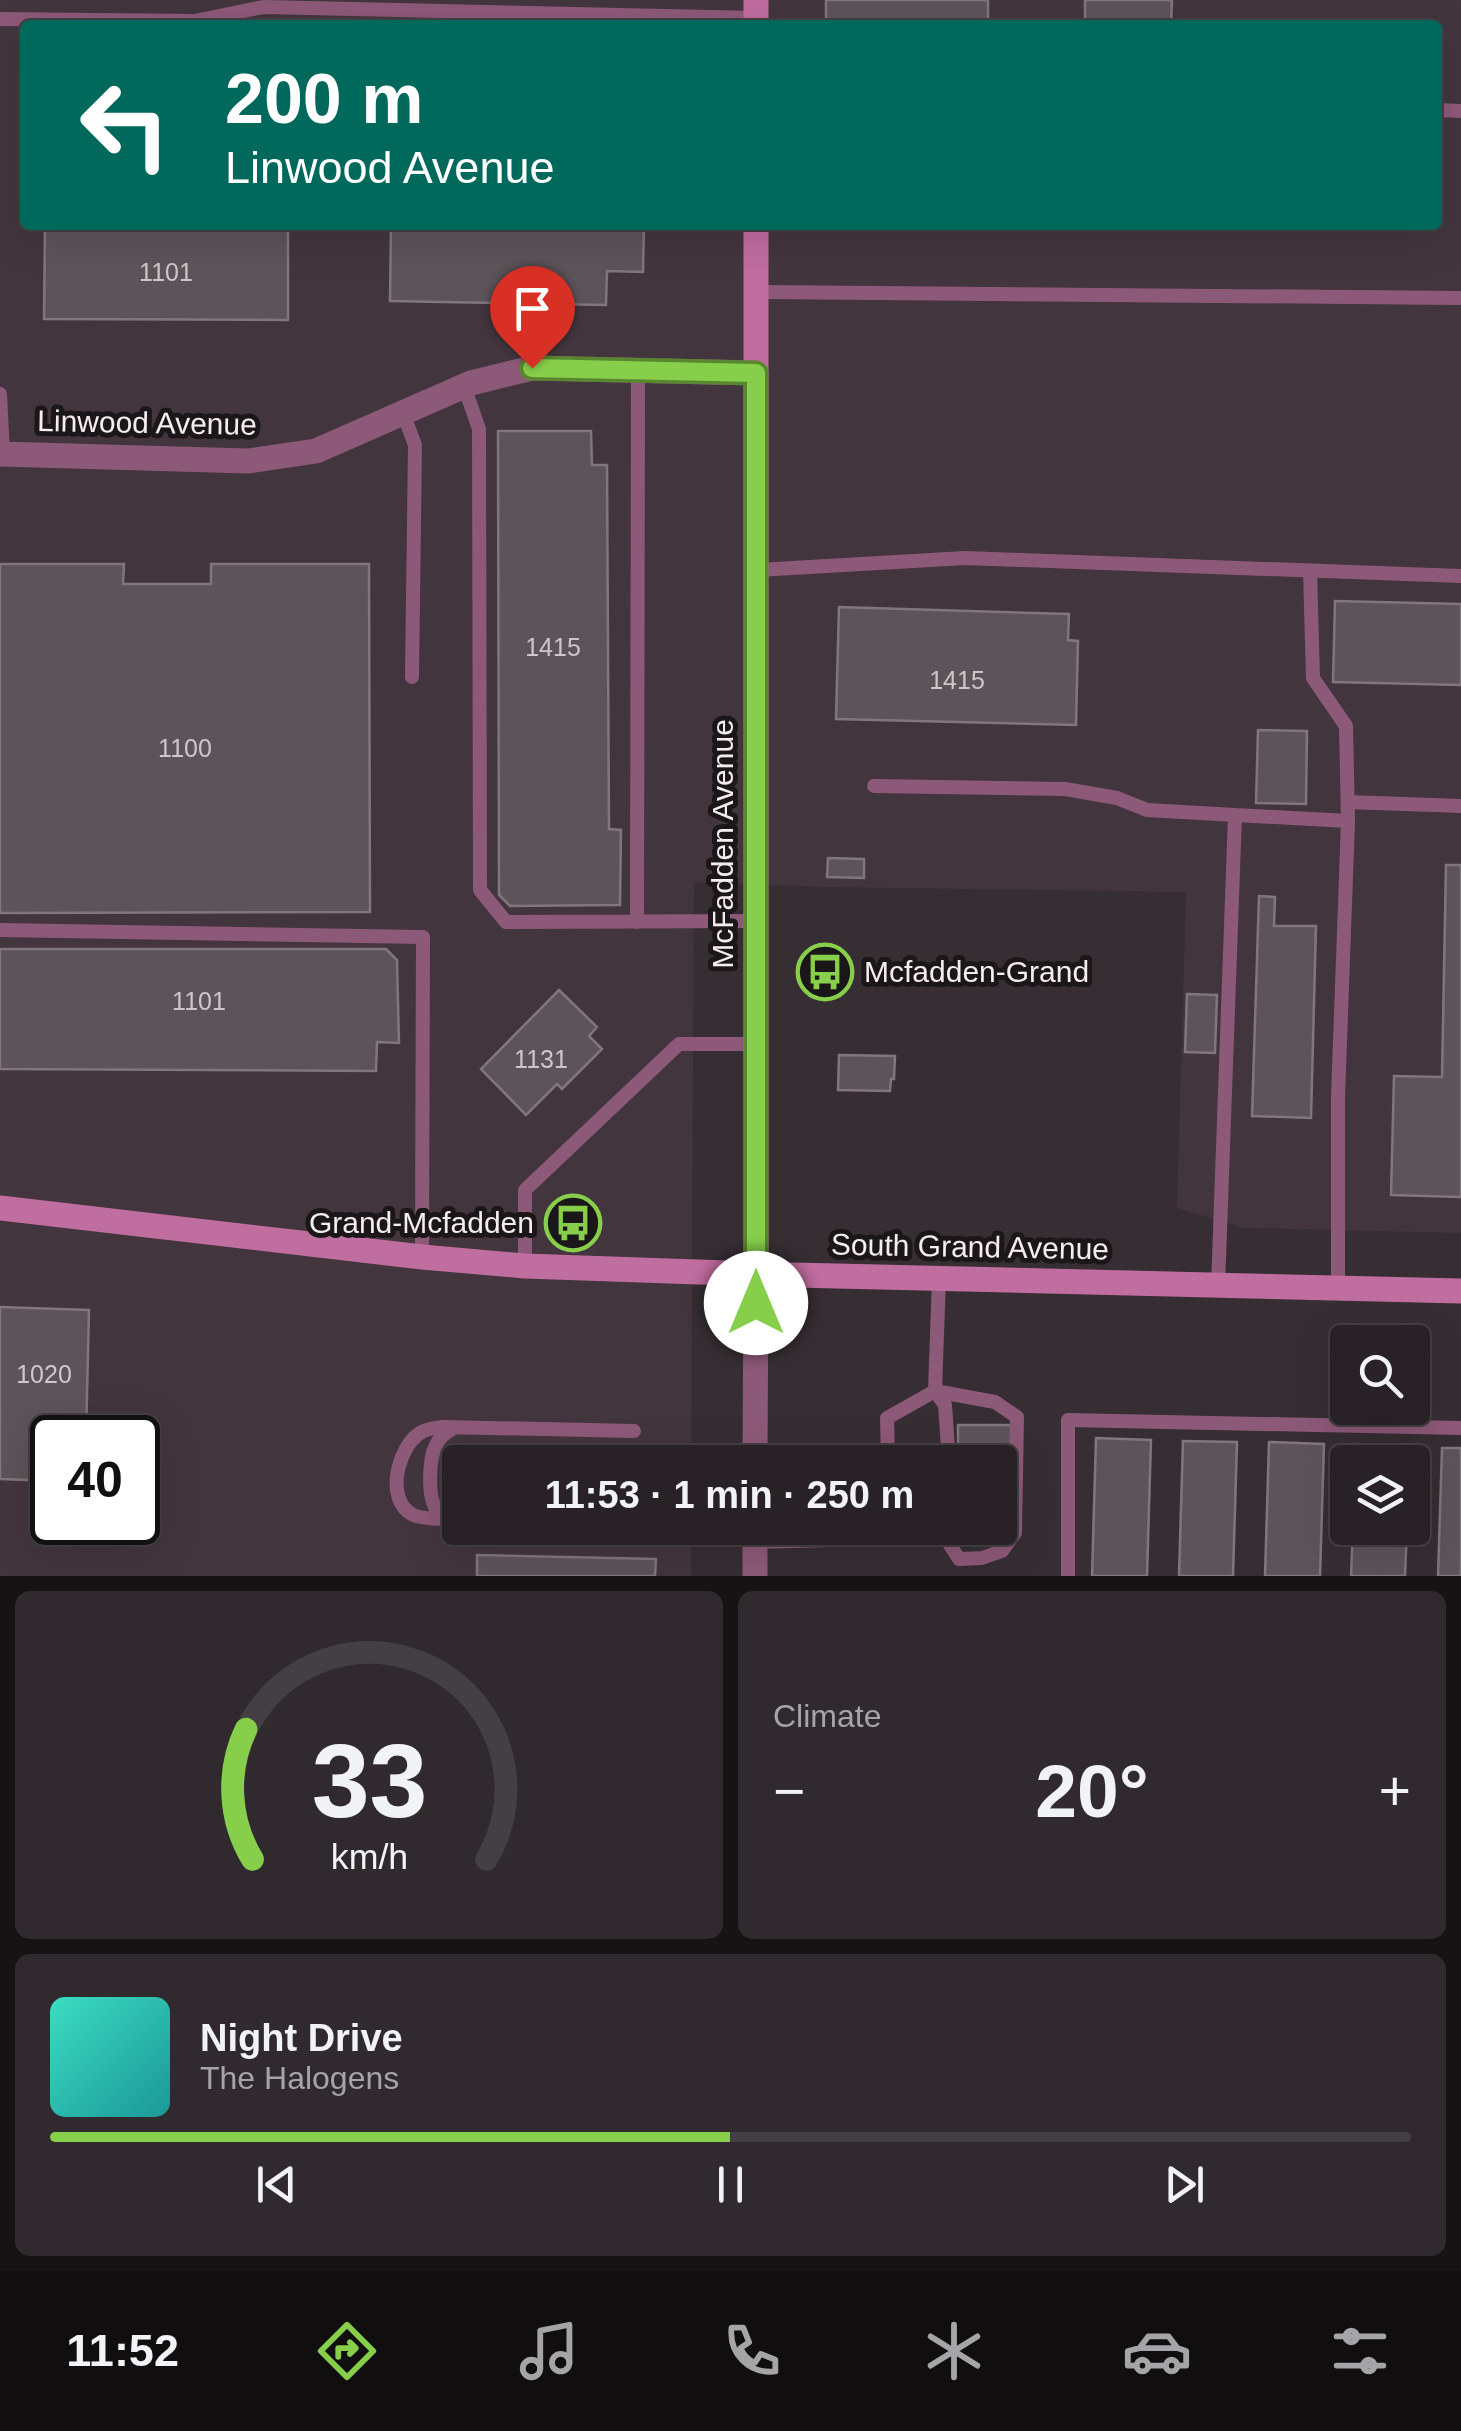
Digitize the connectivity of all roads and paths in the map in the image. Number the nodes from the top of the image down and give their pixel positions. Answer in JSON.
{"nodes":[{"id":1,"x":248,"y":5,"type":"edge"},
{"id":2,"x":469,"y":6,"type":"edge"},
{"id":3,"x":756,"y":14,"type":"edge"},
{"id":4,"x":0,"y":19,"type":"edge"},
{"id":5,"x":98,"y":20,"type":"edge"},
{"id":6,"x":198,"y":20,"type":"edge"},
{"id":7,"x":756,"y":230,"type":"edge"},
{"id":8,"x":756,"y":292,"type":"junction"},
{"id":9,"x":1461,"y":298,"type":"edge"},
{"id":10,"x":638,"y":370,"type":"junction"},
{"id":11,"x":756,"y":373,"type":"junction"},
{"id":12,"x":464,"y":386,"type":"junction"},
{"id":13,"x":0,"y":394,"type":"edge"},
{"id":14,"x":403,"y":413,"type":"junction"},
{"id":15,"x":1,"y":454,"type":"edge"},
{"id":16,"x":756,"y":570,"type":"junction"},
{"id":17,"x":1310,"y":571,"type":"junction"},
{"id":18,"x":1461,"y":576,"type":"edge"},
{"id":19,"x":412,"y":677,"type":"dead end"},
{"id":20,"x":874,"y":786,"type":"dead end"},
{"id":21,"x":1348,"y":802,"type":"junction"},
{"id":22,"x":1461,"y":806,"type":"edge"},
{"id":23,"x":1235,"y":816,"type":"junction"},
{"id":24,"x":1348,"y":820,"type":"junction"},
{"id":25,"x":756,"y":921,"type":"junction"},
{"id":26,"x":637,"y":922,"type":"junction"},
{"id":27,"x":0,"y":930,"type":"edge"},
{"id":28,"x":756,"y":1044,"type":"junction"},
{"id":29,"x":0,"y":1208,"type":"edge"},
{"id":30,"x":422,"y":1257,"type":"junction"},
{"id":31,"x":524,"y":1266,"type":"junction"},
{"id":32,"x":756,"y":1274,"type":"junction"},
{"id":33,"x":939,"y":1278,"type":"junction"},
{"id":34,"x":1218,"y":1286,"type":"junction"},
{"id":35,"x":1338,"y":1288,"type":"junction"},
{"id":36,"x":1461,"y":1291,"type":"edge"},
{"id":37,"x":935,"y":1391,"type":"junction"},
{"id":38,"x":454,"y":1428,"type":"junction"},
{"id":39,"x":1461,"y":1428,"type":"edge"},
{"id":40,"x":634,"y":1431,"type":"dead end"},
{"id":41,"x":756,"y":1445,"type":"edge"},
{"id":42,"x":888,"y":1445,"type":"edge"},
{"id":43,"x":948,"y":1445,"type":"edge"},
{"id":44,"x":1016,"y":1445,"type":"edge"},
{"id":45,"x":442,"y":1512,"type":"edge"},
{"id":46,"x":442,"y":1519,"type":"edge"},
{"id":47,"x":755,"y":1545,"type":"edge"},
{"id":48,"x":950,"y":1545,"type":"edge"},
{"id":49,"x":1006,"y":1545,"type":"edge"},
{"id":50,"x":755,"y":1576,"type":"edge"},
{"id":51,"x":1068,"y":1576,"type":"edge"}],
"edges":[{"from":1,"to":2,"type":"lane"},
{"from":1,"to":6,"type":"lane"},
{"from":2,"to":3,"type":"lane"},
{"from":4,"to":5,"type":"lane"},
{"from":7,"to":8,"type":"main road","name":"McFadden Avenue"},
{"from":8,"to":9,"type":"lane"},
{"from":8,"to":11,"type":"main road","name":"McFadden Avenue"},
{"from":10,"to":11,"type":"street","name":"Linwood Avenue"},
{"from":10,"to":12,"type":"street","name":"Linwood Avenue"},
{"from":10,"to":26,"type":"lane"},
{"from":11,"to":16,"type":"main road","name":"McFadden Avenue"},
{"from":12,"to":14,"type":"street","name":"Linwood Avenue"},
{"from":12,"to":26,"type":"lane"},
{"from":13,"to":15,"type":"lane"},
{"from":14,"to":15,"type":"street","name":"Linwood Avenue"},
{"from":14,"to":19,"type":"lane"},
{"from":16,"to":17,"type":"lane"},
{"from":16,"to":25,"type":"main road","name":"McFadden Avenue"},
{"from":17,"to":18,"type":"lane"},
{"from":17,"to":21,"type":"lane"},
{"from":20,"to":23,"type":"lane"},
{"from":21,"to":22,"type":"lane"},
{"from":21,"to":24,"type":"lane"},
{"from":23,"to":24,"type":"lane"},
{"from":23,"to":34,"type":"lane"},
{"from":24,"to":35,"type":"lane"},
{"from":25,"to":26,"type":"lane"},
{"from":25,"to":28,"type":"main road","name":"McFadden Avenue"},
{"from":27,"to":30,"type":"lane"},
{"from":28,"to":31,"type":"lane"},
{"from":28,"to":32,"type":"main road","name":"McFadden Avenue"},
{"from":29,"to":30,"type":"main road","name":"South Grand Avenue"},
{"from":30,"to":31,"type":"main road","name":"South Grand Avenue"},
{"from":31,"to":32,"type":"main road","name":"South Grand Avenue"},
{"from":32,"to":33,"type":"main road","name":"South Grand Avenue"},
{"from":32,"to":41,"type":"street","name":"McFadden Avenue"},
{"from":33,"to":34,"type":"main road","name":"South Grand Avenue"},
{"from":33,"to":37,"type":"lane"},
{"from":34,"to":35,"type":"main road","name":"South Grand Avenue"},
{"from":35,"to":36,"type":"main road","name":"South Grand Avenue"},
{"from":37,"to":42,"type":"lane"},
{"from":37,"to":43,"type":"lane"},
{"from":37,"to":44,"type":"lane"},
{"from":38,"to":40,"type":"lane"},
{"from":38,"to":45,"type":"lane"},
{"from":38,"to":46,"type":"lane"},
{"from":39,"to":51,"type":"lane"},
{"from":47,"to":50,"type":"street"},
{"from":48,"to":49,"type":"lane"}]}
